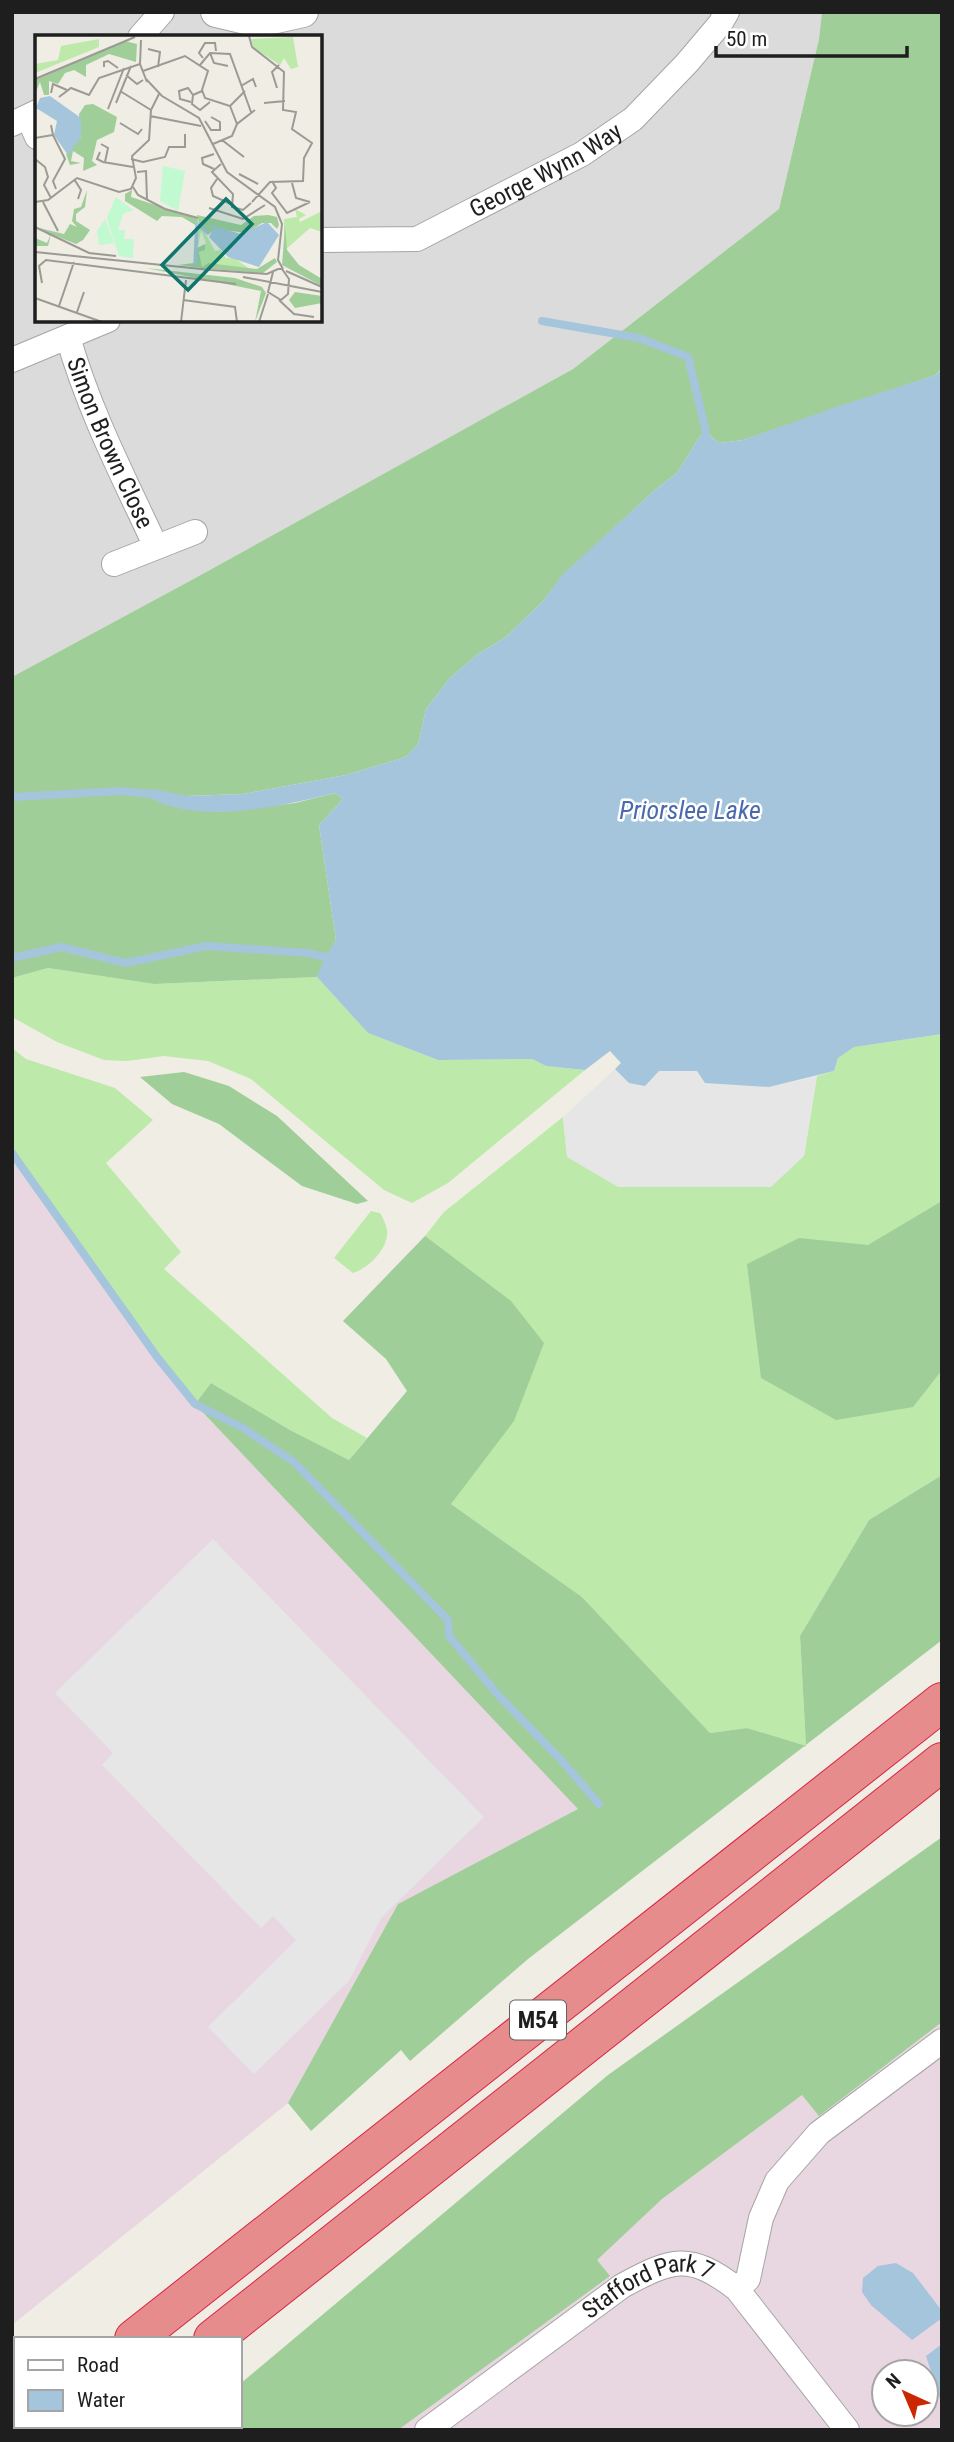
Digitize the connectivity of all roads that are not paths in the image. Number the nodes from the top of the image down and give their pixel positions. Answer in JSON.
{"nodes":[{"id":1,"x":162,"y":12,"type":"edge"},
{"id":2,"x":216,"y":12,"type":"edge"},
{"id":3,"x":303,"y":12,"type":"edge"},
{"id":4,"x":727,"y":12,"type":"edge"},
{"id":5,"x":142,"y":35,"type":"edge"},
{"id":6,"x":322,"y":240,"type":"edge"},
{"id":7,"x":103,"y":322,"type":"edge"},
{"id":8,"x":68,"y":337,"type":"junction"},
{"id":9,"x":12,"y":360,"type":"edge"},
{"id":10,"x":195,"y":531,"type":"dead end"},
{"id":11,"x":156,"y":547,"type":"junction"},
{"id":12,"x":114,"y":564,"type":"dead end"},
{"id":13,"x":942,"y":1702,"type":"edge"},
{"id":14,"x":942,"y":1762,"type":"edge"},
{"id":15,"x":942,"y":2041,"type":"edge"},
{"id":16,"x":737,"y":2289,"type":"junction"},
{"id":17,"x":137,"y":2337,"type":"edge"},
{"id":18,"x":216,"y":2337,"type":"edge"},
{"id":19,"x":426,"y":2430,"type":"edge"},
{"id":20,"x":847,"y":2430,"type":"edge"}],
"edges":[{"from":1,"to":5,"type":"street"},
{"from":2,"to":3,"type":"street"},
{"from":4,"to":6,"type":"street","name":"George Wynn Way"},
{"from":7,"to":8,"type":"street"},
{"from":8,"to":9,"type":"street"},
{"from":8,"to":11,"type":"street","name":"Simon Brown Close"},
{"from":10,"to":11,"type":"street"},
{"from":11,"to":12,"type":"street"},
{"from":13,"to":17,"type":"highway","number":"M54"},
{"from":14,"to":18,"type":"highway","number":"M54"},
{"from":15,"to":16,"type":"street","name":"Stafford Park 7"},
{"from":16,"to":19,"type":"street","name":"Stafford Park 7"},
{"from":16,"to":20,"type":"street"}]}
